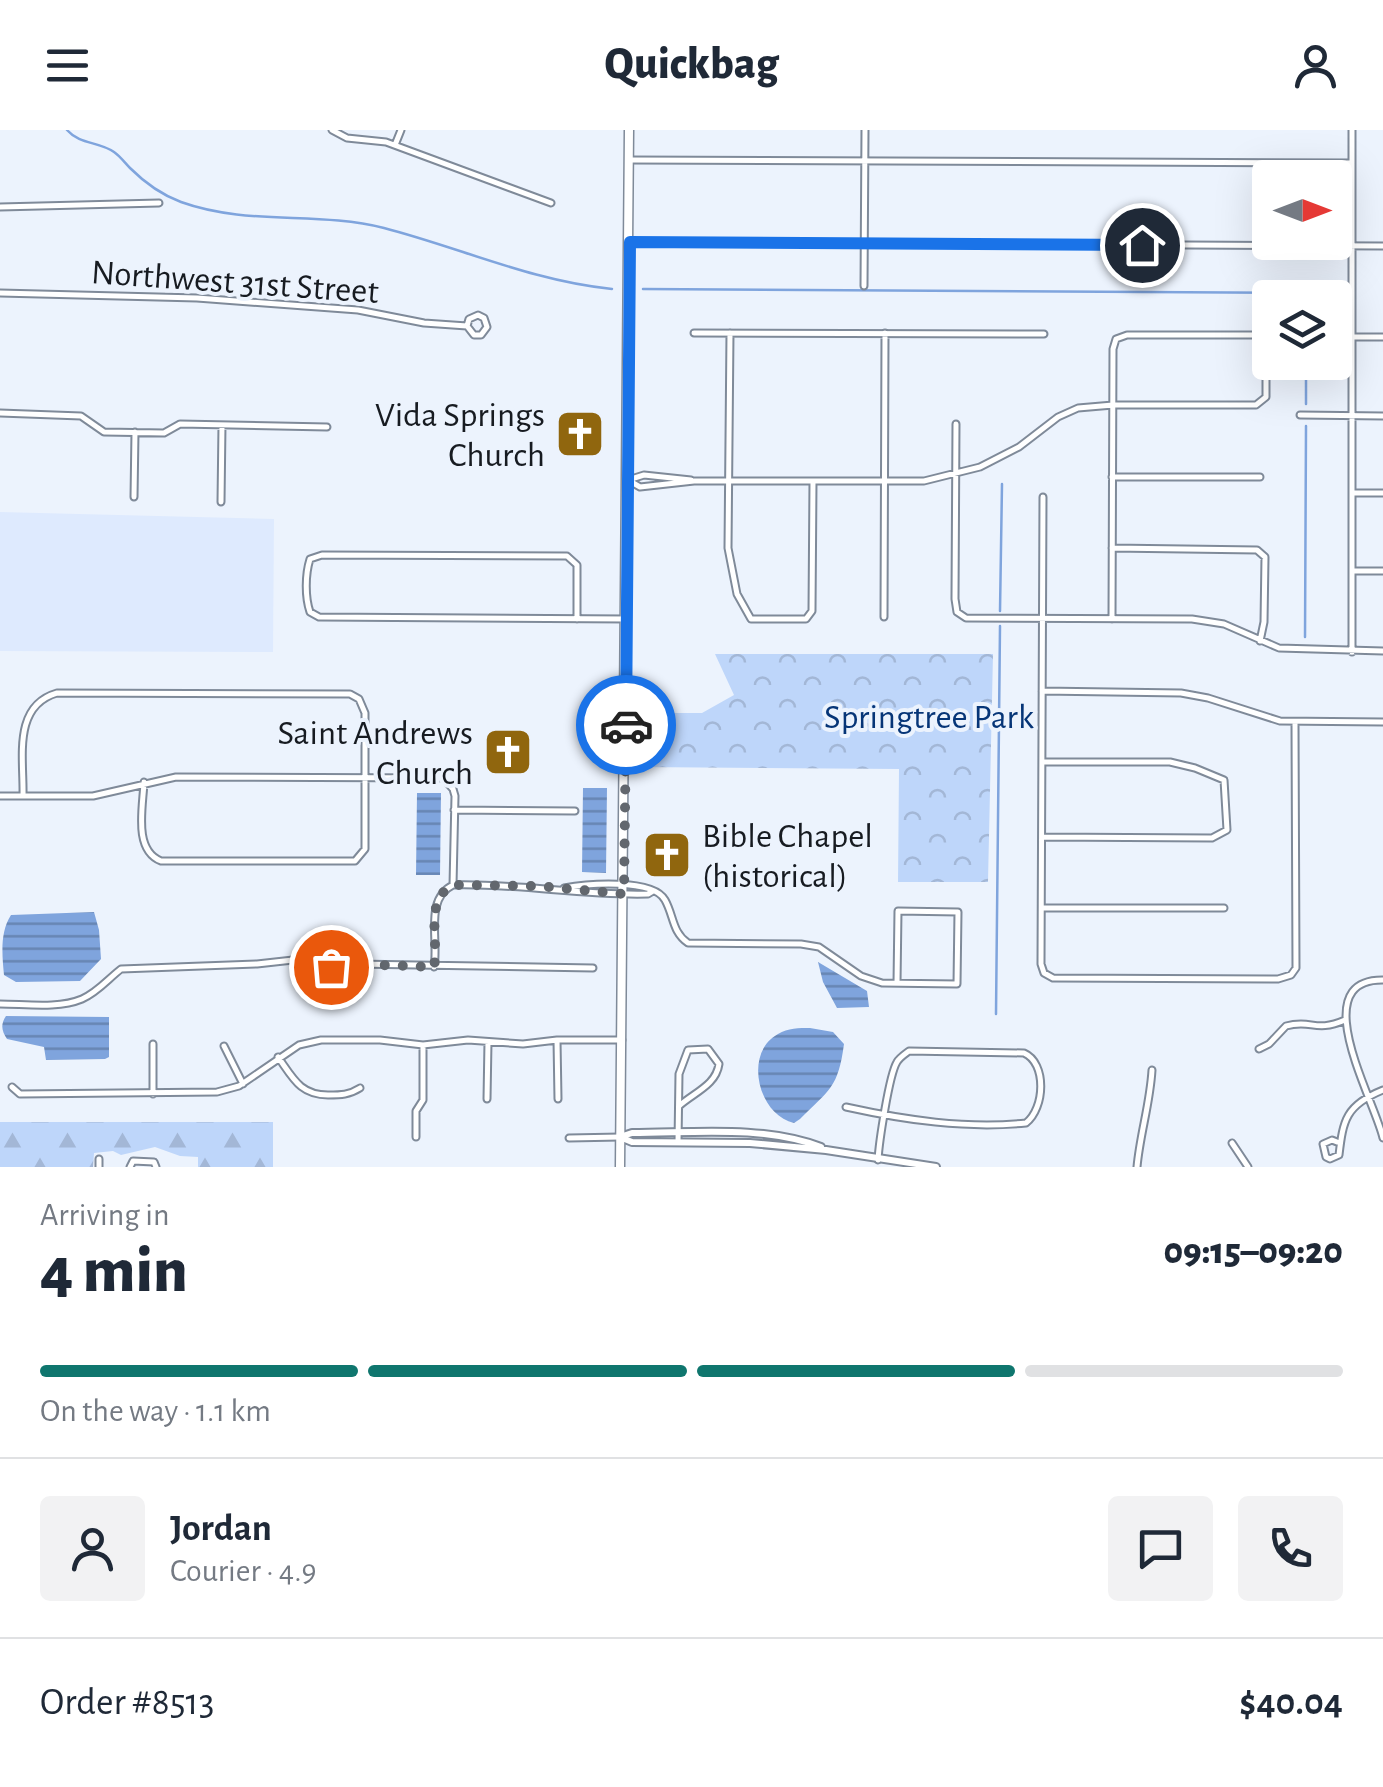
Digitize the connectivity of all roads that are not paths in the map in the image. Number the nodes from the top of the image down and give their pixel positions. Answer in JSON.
{"nodes":[{"id":1,"x":332,"y":130,"type":"edge"},
{"id":2,"x":401,"y":130,"type":"edge"},
{"id":3,"x":629,"y":130,"type":"edge"},
{"id":4,"x":865,"y":130,"type":"edge"},
{"id":5,"x":1352,"y":130,"type":"edge"},
{"id":6,"x":395,"y":145,"type":"junction"},
{"id":7,"x":630,"y":160,"type":"junction"},
{"id":8,"x":1352,"y":160,"type":"edge"},
{"id":9,"x":865,"y":161,"type":"junction"},
{"id":10,"x":1252,"y":163,"type":"edge"},
{"id":11,"x":551,"y":203,"type":"dead end"},
{"id":12,"x":160,"y":204,"type":"dead end"},
{"id":13,"x":0,"y":207,"type":"edge"},
{"id":14,"x":630,"y":242,"type":"junction"},
{"id":15,"x":864,"y":244,"type":"junction"},
{"id":16,"x":1252,"y":246,"type":"edge"},
{"id":17,"x":1352,"y":246,"type":"edge"},
{"id":18,"x":1383,"y":246,"type":"edge"},
{"id":19,"x":864,"y":286,"type":"dead end"},
{"id":20,"x":0,"y":293,"type":"edge"},
{"id":21,"x":467,"y":326,"type":"junction"},
{"id":22,"x":694,"y":333,"type":"dead end"},
{"id":23,"x":730,"y":333,"type":"junction"},
{"id":24,"x":885,"y":334,"type":"junction"},
{"id":25,"x":1044,"y":334,"type":"dead end"},
{"id":26,"x":1352,"y":337,"type":"edge"},
{"id":27,"x":1383,"y":337,"type":"edge"},
{"id":28,"x":1352,"y":380,"type":"edge"},
{"id":29,"x":1113,"y":405,"type":"junction"},
{"id":30,"x":0,"y":413,"type":"edge"},
{"id":31,"x":1300,"y":415,"type":"dead end"},
{"id":32,"x":1352,"y":416,"type":"junction"},
{"id":33,"x":1383,"y":416,"type":"edge"},
{"id":34,"x":956,"y":424,"type":"dead end"},
{"id":35,"x":222,"y":425,"type":"junction"},
{"id":36,"x":327,"y":428,"type":"dead end"},
{"id":37,"x":135,"y":432,"type":"junction"},
{"id":38,"x":955,"y":475,"type":"junction"},
{"id":39,"x":1112,"y":477,"type":"junction"},
{"id":40,"x":1260,"y":477,"type":"dead end"},
{"id":41,"x":628,"y":480,"type":"junction"},
{"id":42,"x":694,"y":481,"type":"junction"},
{"id":43,"x":729,"y":481,"type":"junction"},
{"id":44,"x":813,"y":482,"type":"junction"},
{"id":45,"x":884,"y":482,"type":"junction"},
{"id":46,"x":1352,"y":493,"type":"junction"},
{"id":47,"x":1383,"y":493,"type":"edge"},
{"id":48,"x":134,"y":497,"type":"dead end"},
{"id":49,"x":1043,"y":497,"type":"dead end"},
{"id":50,"x":221,"y":502,"type":"dead end"},
{"id":51,"x":1112,"y":548,"type":"junction"},
{"id":52,"x":1352,"y":571,"type":"junction"},
{"id":53,"x":1383,"y":572,"type":"edge"},
{"id":54,"x":884,"y":617,"type":"dead end"},
{"id":55,"x":627,"y":618,"type":"junction"},
{"id":56,"x":577,"y":619,"type":"junction"},
{"id":57,"x":1042,"y":619,"type":"junction"},
{"id":58,"x":1112,"y":619,"type":"junction"},
{"id":59,"x":1260,"y":642,"type":"junction"},
{"id":60,"x":1352,"y":652,"type":"junction"},
{"id":61,"x":1383,"y":652,"type":"edge"},
{"id":62,"x":1042,"y":691,"type":"junction"},
{"id":63,"x":1383,"y":722,"type":"edge"},
{"id":64,"x":1295,"y":723,"type":"junction"},
{"id":65,"x":1042,"y":762,"type":"junction"},
{"id":66,"x":366,"y":778,"type":"junction"},
{"id":67,"x":144,"y":782,"type":"junction"},
{"id":68,"x":0,"y":796,"type":"edge"},
{"id":69,"x":24,"y":796,"type":"junction"},
{"id":70,"x":454,"y":810,"type":"junction"},
{"id":71,"x":576,"y":811,"type":"dead end"},
{"id":72,"x":1042,"y":837,"type":"junction"},
{"id":73,"x":453,"y":885,"type":"junction"},
{"id":74,"x":624,"y":890,"type":"junction"},
{"id":75,"x":1042,"y":908,"type":"junction"},
{"id":76,"x":1224,"y":908,"type":"dead end"},
{"id":77,"x":305,"y":961,"type":"junction"},
{"id":78,"x":354,"y":964,"type":"junction"},
{"id":79,"x":434,"y":967,"type":"junction"},
{"id":80,"x":593,"y":968,"type":"dead end"},
{"id":81,"x":1383,"y":980,"type":"edge"},
{"id":82,"x":897,"y":983,"type":"junction"},
{"id":83,"x":0,"y":1004,"type":"edge"},
{"id":84,"x":1346,"y":1020,"type":"junction"},
{"id":85,"x":557,"y":1040,"type":"junction"},
{"id":86,"x":622,"y":1040,"type":"junction"},
{"id":87,"x":488,"y":1042,"type":"junction"},
{"id":88,"x":153,"y":1044,"type":"dead end"},
{"id":89,"x":224,"y":1046,"type":"dead end"},
{"id":90,"x":423,"y":1046,"type":"junction"},
{"id":91,"x":1259,"y":1049,"type":"dead end"},
{"id":92,"x":278,"y":1057,"type":"junction"},
{"id":93,"x":1152,"y":1070,"type":"dead end"},
{"id":94,"x":242,"y":1084,"type":"junction"},
{"id":95,"x":12,"y":1088,"type":"dead end"},
{"id":96,"x":360,"y":1088,"type":"dead end"},
{"id":97,"x":1383,"y":1090,"type":"edge"},
{"id":98,"x":153,"y":1094,"type":"junction"},
{"id":99,"x":1368,"y":1096,"type":"junction"},
{"id":100,"x":487,"y":1098,"type":"dead end"},
{"id":101,"x":558,"y":1099,"type":"dead end"},
{"id":102,"x":678,"y":1106,"type":"junction"},
{"id":103,"x":846,"y":1107,"type":"dead end"},
{"id":104,"x":886,"y":1116,"type":"junction"},
{"id":105,"x":678,"y":1133,"type":"junction"},
{"id":106,"x":416,"y":1136,"type":"dead end"},
{"id":107,"x":620,"y":1137,"type":"junction"},
{"id":108,"x":568,"y":1138,"type":"dead end"},
{"id":109,"x":1383,"y":1138,"type":"edge"},
{"id":110,"x":678,"y":1142,"type":"junction"},
{"id":111,"x":1337,"y":1142,"type":"dead end"},
{"id":112,"x":1232,"y":1143,"type":"dead end"},
{"id":113,"x":826,"y":1150,"type":"junction"},
{"id":114,"x":99,"y":1158,"type":"dead end"},
{"id":115,"x":877,"y":1163,"type":"edge"},
{"id":116,"x":99,"y":1167,"type":"edge"},
{"id":117,"x":130,"y":1167,"type":"edge"},
{"id":118,"x":156,"y":1167,"type":"edge"},
{"id":119,"x":620,"y":1167,"type":"edge"},
{"id":120,"x":936,"y":1167,"type":"edge"},
{"id":121,"x":1138,"y":1167,"type":"edge"},
{"id":122,"x":1248,"y":1167,"type":"edge"}],
"edges":[{"from":1,"to":6,"type":"street"},
{"from":2,"to":6,"type":"street"},
{"from":3,"to":7,"type":"main road"},
{"from":4,"to":9,"type":"street"},
{"from":5,"to":8,"type":"street"},
{"from":6,"to":11,"type":"street"},
{"from":7,"to":9,"type":"street"},
{"from":7,"to":14,"type":"main road"},
{"from":9,"to":10,"type":"street"},
{"from":9,"to":15,"type":"street"},
{"from":12,"to":13,"type":"street"},
{"from":14,"to":15,"type":"street"},
{"from":14,"to":41,"type":"main road"},
{"from":15,"to":16,"type":"street"},
{"from":15,"to":19,"type":"street"},
{"from":17,"to":18,"type":"street"},
{"from":20,"to":21,"type":"street","name":"Northwest 31st Street"},
{"from":21,"to":21,"type":"street"},
{"from":22,"to":23,"type":"street"},
{"from":23,"to":24,"type":"street"},
{"from":23,"to":43,"type":"street"},
{"from":24,"to":25,"type":"street"},
{"from":24,"to":45,"type":"street"},
{"from":26,"to":27,"type":"street"},
{"from":28,"to":32,"type":"street"},
{"from":29,"to":29,"type":"street"},
{"from":29,"to":38,"type":"street"},
{"from":29,"to":39,"type":"street"},
{"from":30,"to":37,"type":"street"},
{"from":31,"to":32,"type":"street"},
{"from":32,"to":33,"type":"street"},
{"from":32,"to":46,"type":"street"},
{"from":34,"to":38,"type":"street"},
{"from":35,"to":36,"type":"street"},
{"from":35,"to":37,"type":"street"},
{"from":35,"to":50,"type":"street"},
{"from":37,"to":48,"type":"street"},
{"from":38,"to":45,"type":"street"},
{"from":38,"to":57,"type":"street"},
{"from":39,"to":40,"type":"street"},
{"from":39,"to":51,"type":"street"},
{"from":41,"to":42,"type":"street"},
{"from":41,"to":42,"type":"street"},
{"from":41,"to":55,"type":"main road"},
{"from":42,"to":43,"type":"street"},
{"from":43,"to":44,"type":"street"},
{"from":43,"to":44,"type":"street"},
{"from":44,"to":45,"type":"street"},
{"from":45,"to":54,"type":"street"},
{"from":46,"to":47,"type":"street"},
{"from":46,"to":52,"type":"street"},
{"from":49,"to":57,"type":"street"},
{"from":51,"to":58,"type":"street"},
{"from":51,"to":59,"type":"street"},
{"from":52,"to":53,"type":"street"},
{"from":52,"to":60,"type":"street"},
{"from":55,"to":56,"type":"street"},
{"from":55,"to":74,"type":"main road"},
{"from":56,"to":56,"type":"street"},
{"from":57,"to":58,"type":"street"},
{"from":57,"to":62,"type":"street"},
{"from":58,"to":59,"type":"street"},
{"from":59,"to":60,"type":"street"},
{"from":60,"to":61,"type":"street"},
{"from":62,"to":64,"type":"street"},
{"from":62,"to":65,"type":"street"},
{"from":63,"to":64,"type":"street"},
{"from":64,"to":75,"type":"street"},
{"from":65,"to":72,"type":"street"},
{"from":65,"to":72,"type":"street"},
{"from":66,"to":67,"type":"street"},
{"from":66,"to":67,"type":"street"},
{"from":66,"to":69,"type":"street"},
{"from":66,"to":70,"type":"street"},
{"from":67,"to":69,"type":"street"},
{"from":68,"to":69,"type":"street"},
{"from":70,"to":71,"type":"street"},
{"from":70,"to":73,"type":"street"},
{"from":72,"to":75,"type":"street"},
{"from":73,"to":74,"type":"street"},
{"from":73,"to":79,"type":"street"},
{"from":74,"to":82,"type":"street"},
{"from":74,"to":86,"type":"main road"},
{"from":75,"to":76,"type":"street"},
{"from":77,"to":78,"type":"street"},
{"from":77,"to":78,"type":"street"},
{"from":77,"to":83,"type":"street"},
{"from":78,"to":79,"type":"street"},
{"from":79,"to":80,"type":"street"},
{"from":81,"to":84,"type":"street"},
{"from":82,"to":82,"type":"street"},
{"from":84,"to":91,"type":"street"},
{"from":84,"to":99,"type":"street"},
{"from":85,"to":86,"type":"street"},
{"from":85,"to":87,"type":"street"},
{"from":85,"to":101,"type":"street"},
{"from":86,"to":107,"type":"main road"},
{"from":87,"to":90,"type":"street"},
{"from":87,"to":100,"type":"street"},
{"from":88,"to":98,"type":"street"},
{"from":89,"to":94,"type":"street"},
{"from":90,"to":92,"type":"street"},
{"from":90,"to":106,"type":"street"},
{"from":92,"to":94,"type":"street"},
{"from":92,"to":96,"type":"street"},
{"from":93,"to":121,"type":"street"},
{"from":94,"to":98,"type":"street"},
{"from":95,"to":98,"type":"street"},
{"from":97,"to":99,"type":"street"},
{"from":99,"to":109,"type":"street"},
{"from":99,"to":111,"type":"street"},
{"from":102,"to":102,"type":"street"},
{"from":102,"to":105,"type":"street"},
{"from":103,"to":104,"type":"street"},
{"from":104,"to":104,"type":"street"},
{"from":104,"to":115,"type":"street"},
{"from":105,"to":107,"type":"street"},
{"from":105,"to":110,"type":"street"},
{"from":105,"to":113,"type":"street"},
{"from":107,"to":108,"type":"street"},
{"from":107,"to":110,"type":"street"},
{"from":107,"to":119,"type":"main road"},
{"from":110,"to":113,"type":"street"},
{"from":112,"to":122,"type":"street"},
{"from":113,"to":115,"type":"street"},
{"from":114,"to":116,"type":"street"},
{"from":115,"to":120,"type":"street"},
{"from":117,"to":118,"type":"street"}]}
